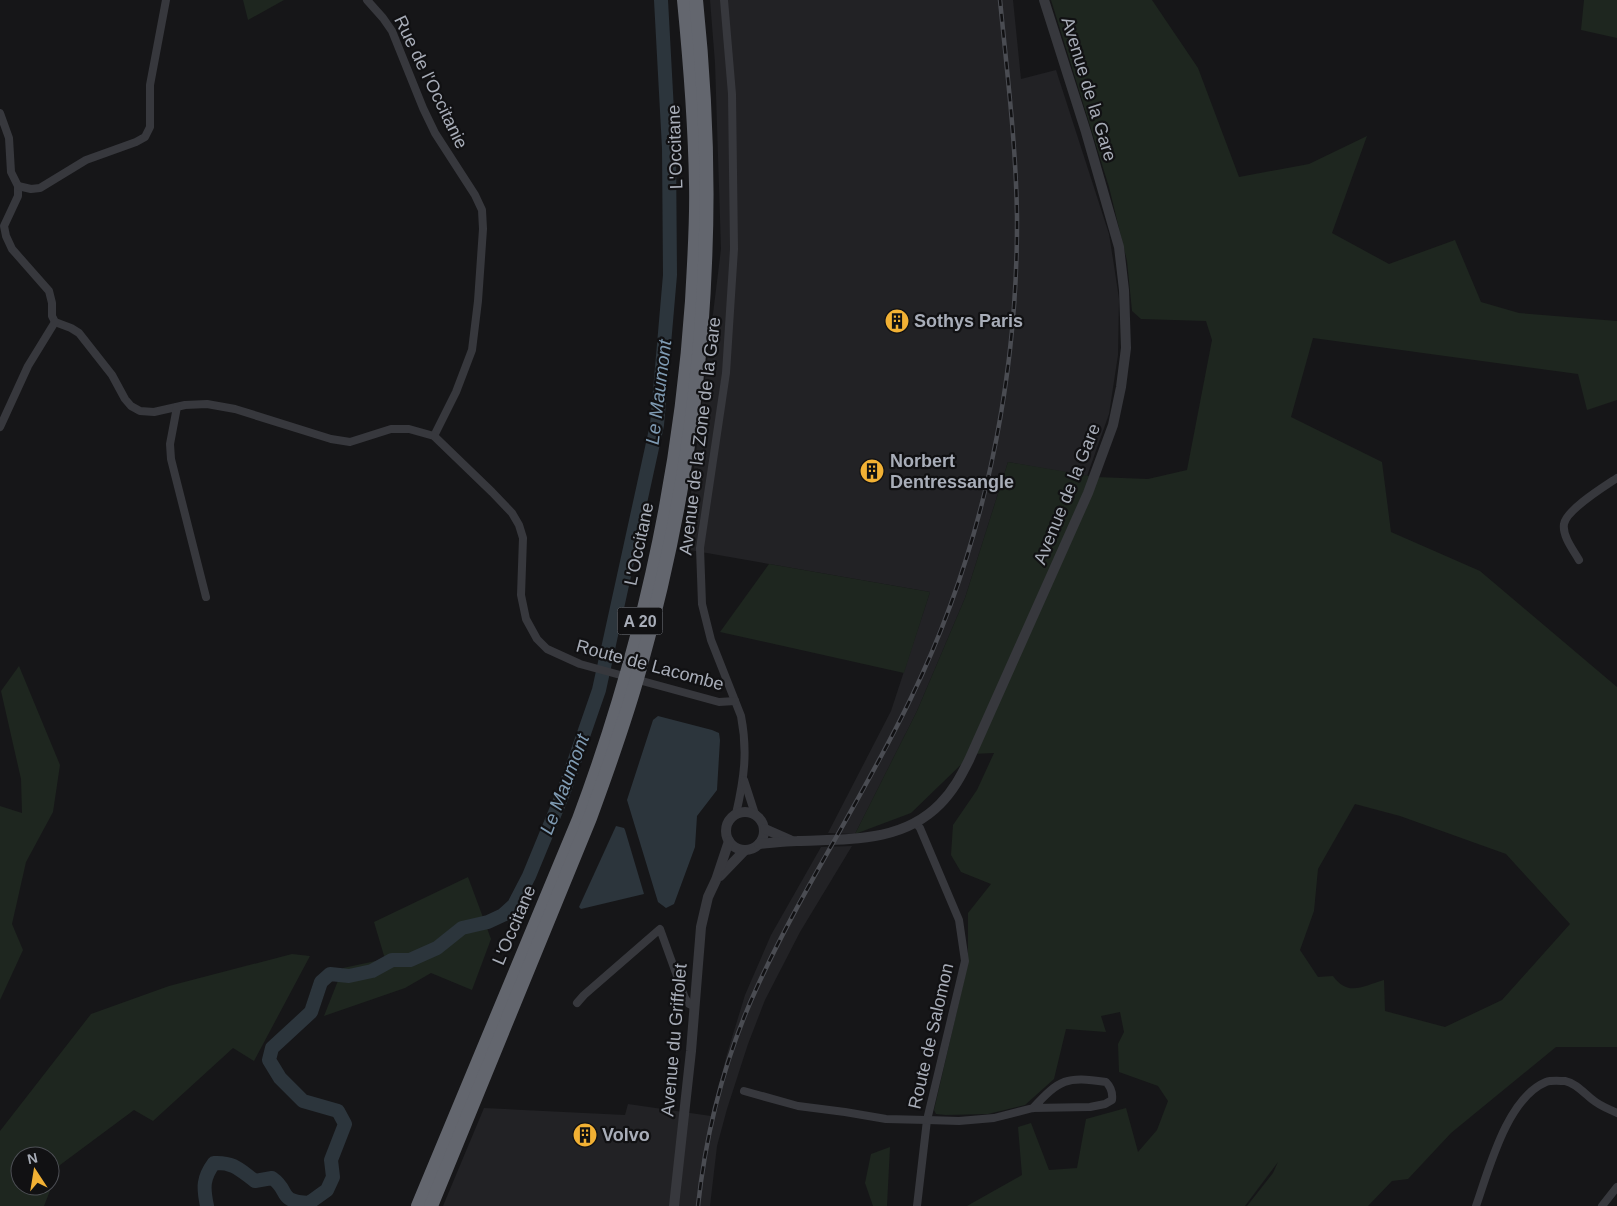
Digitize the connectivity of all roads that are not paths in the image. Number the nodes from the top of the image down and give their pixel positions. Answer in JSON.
{"nodes":[{"id":1,"x":166,"y":0,"type":"edge"},
{"id":2,"x":367,"y":0,"type":"edge"},
{"id":3,"x":684,"y":0,"type":"edge"},
{"id":4,"x":696,"y":0,"type":"edge"},
{"id":5,"x":724,"y":0,"type":"edge"},
{"id":6,"x":1044,"y":0,"type":"edge"},
{"id":7,"x":0,"y":113,"type":"edge"},
{"id":8,"x":18,"y":186,"type":"junction"},
{"id":9,"x":55,"y":322,"type":"junction"},
{"id":10,"x":177,"y":407,"type":"junction"},
{"id":11,"x":0,"y":427,"type":"edge"},
{"id":12,"x":434,"y":436,"type":"junction"},
{"id":13,"x":1617,"y":478,"type":"edge"},
{"id":14,"x":1580,"y":560,"type":"dead end"},
{"id":15,"x":206,"y":597,"type":"dead end"},
{"id":16,"x":735,"y":701,"type":"junction"},
{"id":17,"x":744,"y":778,"type":"junction"},
{"id":18,"x":736,"y":814,"type":"junction"},
{"id":19,"x":755,"y":814,"type":"junction"},
{"id":20,"x":915,"y":822,"type":"junction"},
{"id":21,"x":765,"y":829,"type":"junction"},
{"id":22,"x":729,"y":841,"type":"junction"},
{"id":23,"x":794,"y":841,"type":"junction"},
{"id":24,"x":759,"y":844,"type":"junction"},
{"id":25,"x":745,"y":850,"type":"junction"},
{"id":26,"x":716,"y":880,"type":"junction"},
{"id":27,"x":577,"y":1003,"type":"dead end"},
{"id":28,"x":693,"y":1006,"type":"junction"},
{"id":29,"x":744,"y":1091,"type":"dead end"},
{"id":30,"x":1033,"y":1108,"type":"junction"},
{"id":31,"x":1617,"y":1113,"type":"edge"},
{"id":32,"x":926,"y":1120,"type":"junction"},
{"id":33,"x":1617,"y":1187,"type":"edge"},
{"id":34,"x":418,"y":1206,"type":"edge"},
{"id":35,"x":431,"y":1206,"type":"edge"},
{"id":36,"x":674,"y":1206,"type":"edge"},
{"id":37,"x":917,"y":1206,"type":"edge"},
{"id":38,"x":1476,"y":1206,"type":"edge"},
{"id":39,"x":1602,"y":1206,"type":"edge"}],
"edges":[{"from":1,"to":8,"type":"street"},
{"from":2,"to":12,"type":"street","name":"Rue de l'Occitanie"},
{"from":3,"to":34,"type":"highway","name":"L'Occitane","number":"A 20"},
{"from":4,"to":35,"type":"highway","name":"L'Occitane","number":"A 20"},
{"from":5,"to":16,"type":"street","name":"Avenue de la Zone de la Gare"},
{"from":6,"to":20,"type":"street","name":"Avenue de la Gare"},
{"from":7,"to":8,"type":"street"},
{"from":8,"to":9,"type":"street"},
{"from":9,"to":10,"type":"street","name":"Route de Lacombe"},
{"from":9,"to":11,"type":"street"},
{"from":10,"to":12,"type":"street","name":"Route de Lacombe"},
{"from":10,"to":15,"type":"street"},
{"from":12,"to":16,"type":"street","name":"Route de Lacombe"},
{"from":13,"to":14,"type":"street"},
{"from":16,"to":17,"type":"street","name":"Avenue de la Zone de la Gare"},
{"from":17,"to":18,"type":"street","name":"Avenue de la Zone de la Gare"},
{"from":17,"to":19,"type":"street","name":"Avenue de la Zone de la Gare"},
{"from":18,"to":19,"type":"street"},
{"from":18,"to":22,"type":"street"},
{"from":19,"to":21,"type":"street"},
{"from":20,"to":23,"type":"street","name":"Avenue de la Gare"},
{"from":20,"to":32,"type":"street","name":"Route de Salomon"},
{"from":21,"to":23,"type":"street"},
{"from":21,"to":24,"type":"street"},
{"from":22,"to":25,"type":"street"},
{"from":22,"to":26,"type":"street","name":"Avenue du Griffolet"},
{"from":23,"to":24,"type":"street","name":"Avenue de la Gare"},
{"from":24,"to":25,"type":"street"},
{"from":25,"to":26,"type":"street"},
{"from":26,"to":28,"type":"street","name":"Avenue du Griffolet"},
{"from":27,"to":28,"type":"street"},
{"from":28,"to":36,"type":"street","name":"Avenue du Griffolet"},
{"from":29,"to":32,"type":"street"},
{"from":30,"to":30,"type":"street"},
{"from":30,"to":32,"type":"street"},
{"from":31,"to":38,"type":"street"},
{"from":32,"to":37,"type":"street","name":"Route de Salomon"},
{"from":33,"to":39,"type":"street"}]}
